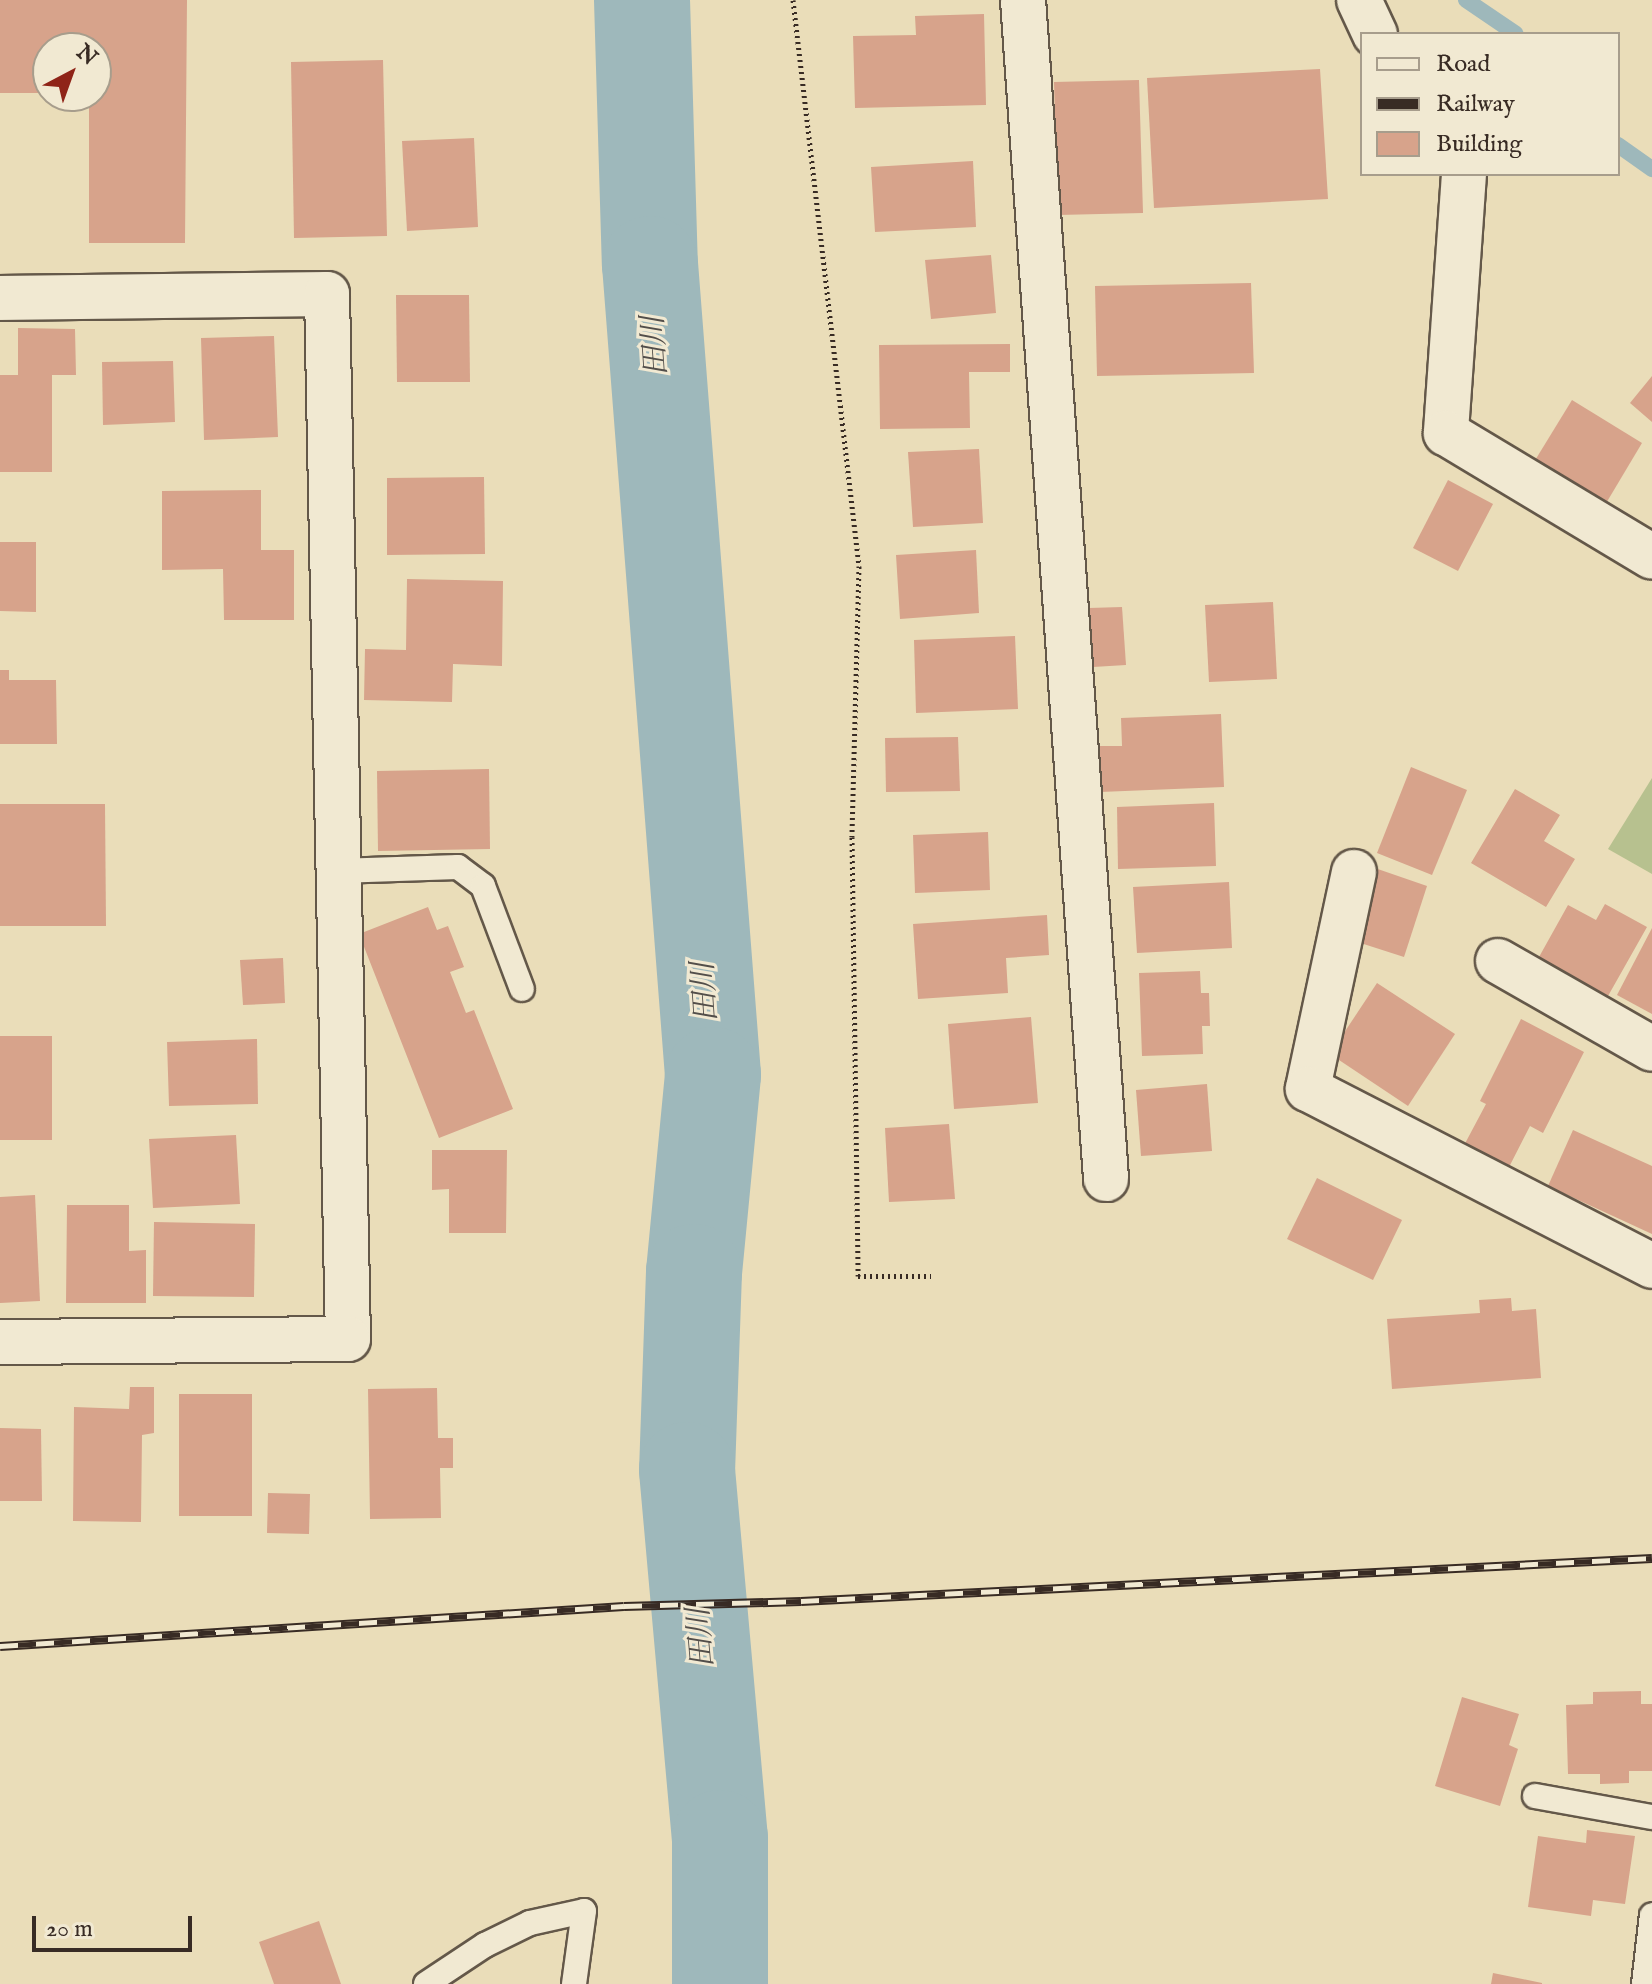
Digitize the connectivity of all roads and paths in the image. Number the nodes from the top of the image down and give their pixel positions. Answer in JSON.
{"nodes":[{"id":1,"x":793,"y":0,"type":"edge"},
{"id":2,"x":1023,"y":0,"type":"edge"},
{"id":3,"x":1464,"y":176,"type":"edge"},
{"id":4,"x":0,"y":298,"type":"edge"},
{"id":5,"x":1652,"y":557,"type":"edge"},
{"id":6,"x":337,"y":871,"type":"junction"},
{"id":7,"x":1354,"y":872,"type":"dead end"},
{"id":8,"x":1498,"y":961,"type":"dead end"},
{"id":9,"x":522,"y":989,"type":"dead end"},
{"id":10,"x":1652,"y":1049,"type":"edge"},
{"id":11,"x":1106,"y":1179,"type":"dead end"},
{"id":12,"x":1652,"y":1266,"type":"edge"},
{"id":13,"x":931,"y":1276,"type":"dead end"},
{"id":14,"x":0,"y":1342,"type":"edge"},
{"id":15,"x":1535,"y":1796,"type":"dead end"},
{"id":16,"x":1652,"y":1817,"type":"edge"},
{"id":17,"x":1652,"y":1915,"type":"edge"},
{"id":18,"x":426,"y":1984,"type":"edge"},
{"id":19,"x":574,"y":1984,"type":"edge"},
{"id":20,"x":1644,"y":1984,"type":"edge"}],
"edges":[{"from":1,"to":13,"type":"path"},
{"from":2,"to":11,"type":"street"},
{"from":3,"to":5,"type":"street"},
{"from":4,"to":6,"type":"street"},
{"from":6,"to":9,"type":"lane"},
{"from":6,"to":14,"type":"street"},
{"from":7,"to":12,"type":"street"},
{"from":8,"to":10,"type":"street"},
{"from":15,"to":16,"type":"lane"},
{"from":17,"to":20,"type":"lane"},
{"from":18,"to":19,"type":"lane"}]}
